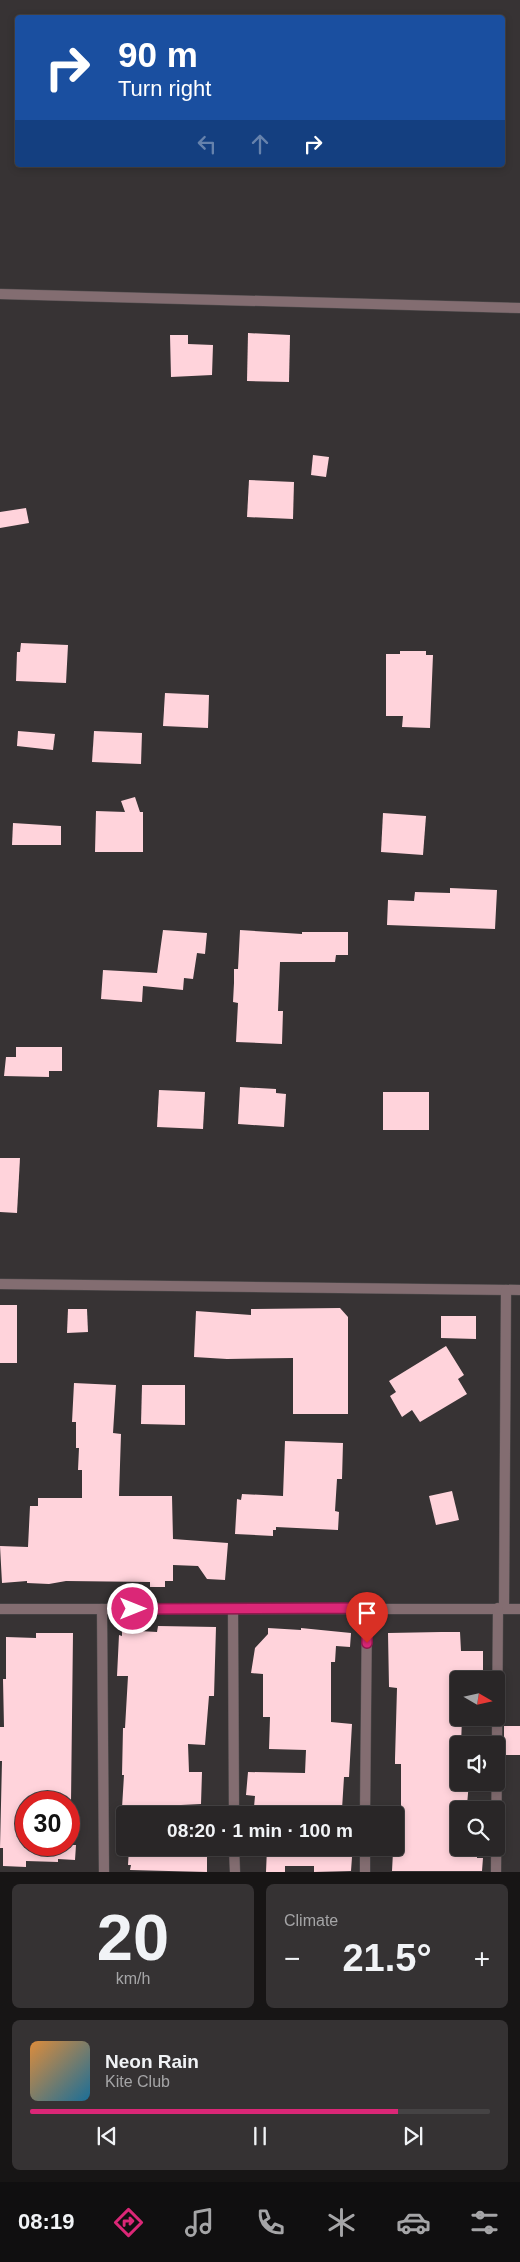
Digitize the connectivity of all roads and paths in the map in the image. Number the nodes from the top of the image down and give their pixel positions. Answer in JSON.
{"nodes":[{"id":1,"x":0,"y":294,"type":"edge"},
{"id":2,"x":520,"y":308,"type":"edge"},
{"id":3,"x":0,"y":1284,"type":"edge"},
{"id":4,"x":506,"y":1290,"type":"junction"},
{"id":5,"x":520,"y":1290,"type":"edge"},
{"id":6,"x":367,"y":1608,"type":"junction"},
{"id":7,"x":501,"y":1608,"type":"junction"},
{"id":8,"x":0,"y":1609,"type":"edge"},
{"id":9,"x":102,"y":1609,"type":"junction"},
{"id":10,"x":233,"y":1609,"type":"junction"},
{"id":11,"x":520,"y":1609,"type":"edge"},
{"id":12,"x":234,"y":1806,"type":"edge"},
{"id":13,"x":365,"y":1806,"type":"edge"},
{"id":14,"x":234,"y":1856,"type":"edge"},
{"id":15,"x":365,"y":1856,"type":"edge"},
{"id":16,"x":104,"y":1872,"type":"edge"},
{"id":17,"x":235,"y":1872,"type":"edge"},
{"id":18,"x":364,"y":1872,"type":"edge"},
{"id":19,"x":496,"y":1872,"type":"edge"}],
"edges":[{"from":1,"to":2,"type":"street"},
{"from":3,"to":4,"type":"street"},
{"from":4,"to":5,"type":"street"},
{"from":4,"to":7,"type":"street"},
{"from":6,"to":7,"type":"street"},
{"from":6,"to":10,"type":"street"},
{"from":6,"to":13,"type":"street"},
{"from":7,"to":11,"type":"street"},
{"from":7,"to":19,"type":"street"},
{"from":8,"to":9,"type":"street"},
{"from":9,"to":10,"type":"street"},
{"from":9,"to":16,"type":"street"},
{"from":10,"to":12,"type":"street"},
{"from":14,"to":17,"type":"street"},
{"from":15,"to":18,"type":"street"}]}
